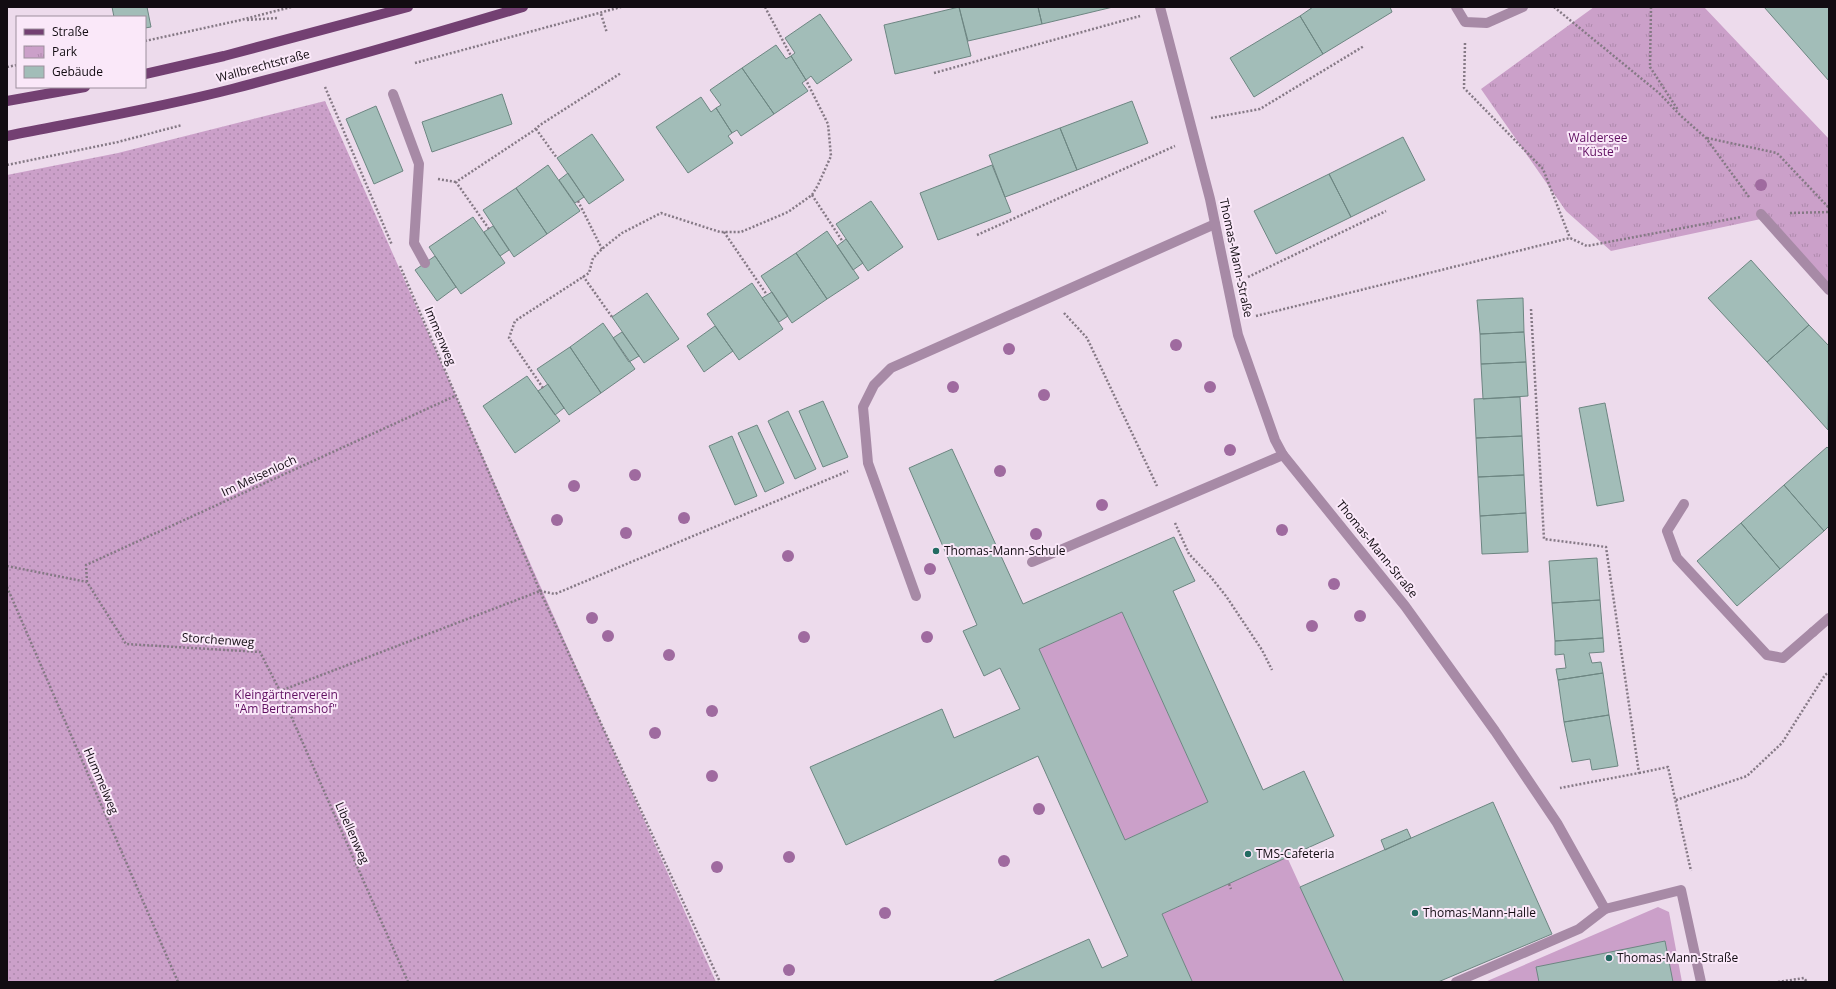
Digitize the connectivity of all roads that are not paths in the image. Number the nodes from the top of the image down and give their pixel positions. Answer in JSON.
{"nodes":[{"id":1,"x":408,"y":7,"type":"edge"},
{"id":2,"x":523,"y":7,"type":"edge"},
{"id":3,"x":1456,"y":7,"type":"edge"},
{"id":4,"x":1523,"y":7,"type":"edge"},
{"id":5,"x":1161,"y":8,"type":"edge"},
{"id":6,"x":146,"y":74,"type":"edge"},
{"id":7,"x":79,"y":88,"type":"edge"},
{"id":8,"x":392,"y":94,"type":"dead end"},
{"id":9,"x":7,"y":101,"type":"edge"},
{"id":10,"x":7,"y":136,"type":"edge"},
{"id":11,"x":1761,"y":214,"type":"road end"},
{"id":12,"x":1215,"y":224,"type":"junction"},
{"id":13,"x":425,"y":263,"type":"dead end"},
{"id":14,"x":1829,"y":290,"type":"edge"},
{"id":15,"x":1284,"y":455,"type":"junction"},
{"id":16,"x":1684,"y":504,"type":"dead end"},
{"id":17,"x":1032,"y":562,"type":"dead end"},
{"id":18,"x":916,"y":596,"type":"dead end"},
{"id":19,"x":1829,"y":618,"type":"edge"},
{"id":20,"x":1605,"y":909,"type":"junction"},
{"id":21,"x":1456,"y":982,"type":"edge"},
{"id":22,"x":1701,"y":982,"type":"edge"}],
"edges":[{"from":1,"to":6,"type":"main road","name":"Wallbrechtstraße"},
{"from":2,"to":10,"type":"main road","name":"Wallbrechtstraße"},
{"from":3,"to":4,"type":"street"},
{"from":5,"to":12,"type":"street","name":"Thomas-Mann-Straße"},
{"from":7,"to":9,"type":"main road"},
{"from":8,"to":13,"type":"street"},
{"from":11,"to":14,"type":"street"},
{"from":12,"to":15,"type":"street","name":"Thomas-Mann-Straße"},
{"from":12,"to":18,"type":"street"},
{"from":15,"to":17,"type":"street"},
{"from":15,"to":20,"type":"street","name":"Thomas-Mann-Straße"},
{"from":16,"to":19,"type":"street"},
{"from":20,"to":21,"type":"street"},
{"from":20,"to":22,"type":"street"}]}
